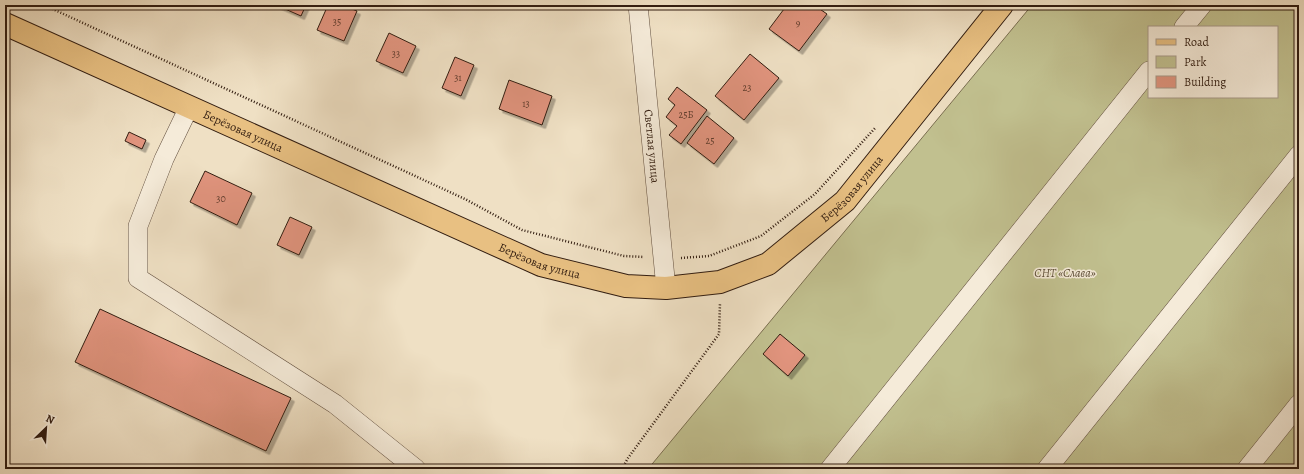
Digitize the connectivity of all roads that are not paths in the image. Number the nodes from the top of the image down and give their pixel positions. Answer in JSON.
{"nodes":[{"id":1,"x":638,"y":5,"type":"edge"},
{"id":2,"x":1002,"y":5,"type":"edge"},
{"id":3,"x":1202,"y":5,"type":"edge"},
{"id":4,"x":5,"y":24,"type":"edge"},
{"id":5,"x":1185,"y":26,"type":"edge"},
{"id":6,"x":1148,"y":72,"type":"edge"},
{"id":7,"x":189,"y":107,"type":"junction"},
{"id":8,"x":1299,"y":155,"type":"edge"},
{"id":9,"x":666,"y":288,"type":"junction"},
{"id":10,"x":1299,"y":404,"type":"edge"},
{"id":11,"x":416,"y":469,"type":"edge"},
{"id":12,"x":830,"y":469,"type":"edge"},
{"id":13,"x":1047,"y":469,"type":"edge"},
{"id":14,"x":1247,"y":469,"type":"edge"}],
"edges":[{"from":1,"to":9,"type":"street","name":"Светлая улица"},
{"from":2,"to":9,"type":"main road","name":"Берёзовая улица"},
{"from":3,"to":5,"type":"street"},
{"from":4,"to":7,"type":"main road","name":"Берёзовая улица"},
{"from":6,"to":12,"type":"street"},
{"from":7,"to":9,"type":"main road","name":"Берёзовая улица"},
{"from":7,"to":11,"type":"street"},
{"from":8,"to":13,"type":"street"},
{"from":10,"to":14,"type":"street"}]}
